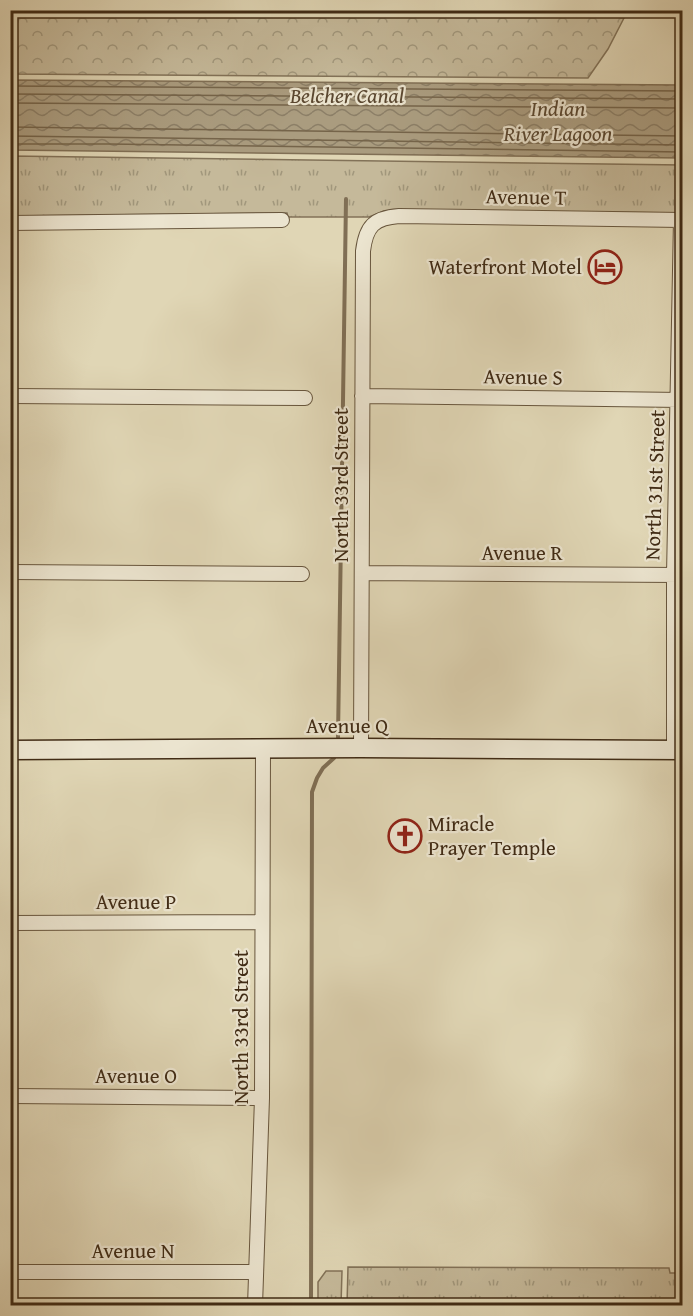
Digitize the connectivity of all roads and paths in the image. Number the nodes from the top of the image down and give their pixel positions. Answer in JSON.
{"nodes":[{"id":1,"x":282,"y":220,"type":"dead end"},
{"id":2,"x":682,"y":220,"type":"edge"},
{"id":3,"x":10,"y":223,"type":"edge"},
{"id":4,"x":372,"y":225,"type":"joint"},
{"id":5,"x":10,"y":396,"type":"edge"},
{"id":6,"x":362,"y":396,"type":"junction"},
{"id":7,"x":304,"y":398,"type":"dead end"},
{"id":8,"x":680,"y":400,"type":"edge"},
{"id":9,"x":10,"y":572,"type":"edge"},
{"id":10,"x":362,"y":573,"type":"junction"},
{"id":11,"x":302,"y":574,"type":"dead end"},
{"id":12,"x":678,"y":575,"type":"edge"},
{"id":13,"x":263,"y":748,"type":"junction"},
{"id":14,"x":361,"y":748,"type":"junction"},
{"id":15,"x":10,"y":750,"type":"edge"},
{"id":16,"x":678,"y":750,"type":"edge"},
{"id":17,"x":262,"y":922,"type":"junction"},
{"id":18,"x":10,"y":923,"type":"edge"},
{"id":19,"x":10,"y":1096,"type":"edge"},
{"id":20,"x":262,"y":1098,"type":"junction"},
{"id":21,"x":10,"y":1272,"type":"edge"},
{"id":22,"x":255,"y":1272,"type":"junction"},
{"id":23,"x":255,"y":1305,"type":"edge"}],
"edges":[{"from":1,"to":3,"type":"street"},
{"from":2,"to":4,"type":"street","name":"Avenue T"},
{"from":2,"to":8,"type":"street","name":"North 31st Street"},
{"from":4,"to":6,"type":"street","name":"North 33rd Street"},
{"from":5,"to":7,"type":"street"},
{"from":6,"to":8,"type":"street","name":"Avenue S"},
{"from":6,"to":10,"type":"street","name":"North 33rd Street"},
{"from":8,"to":12,"type":"street","name":"North 31st Street"},
{"from":9,"to":11,"type":"street"},
{"from":10,"to":12,"type":"street","name":"Avenue R"},
{"from":10,"to":14,"type":"street","name":"North 33rd Street"},
{"from":12,"to":16,"type":"street","name":"North 31st Street"},
{"from":13,"to":14,"type":"street","name":"Avenue Q"},
{"from":13,"to":15,"type":"street","name":"Avenue Q"},
{"from":13,"to":17,"type":"street","name":"North 33rd Street"},
{"from":14,"to":16,"type":"street","name":"Avenue Q"},
{"from":17,"to":18,"type":"street","name":"Avenue P"},
{"from":17,"to":20,"type":"street","name":"North 33rd Street"},
{"from":19,"to":20,"type":"street","name":"Avenue O"},
{"from":20,"to":22,"type":"street","name":"North 33rd Street"},
{"from":21,"to":22,"type":"street","name":"Avenue N"},
{"from":22,"to":23,"type":"street","name":"North 33rd Street"}]}
